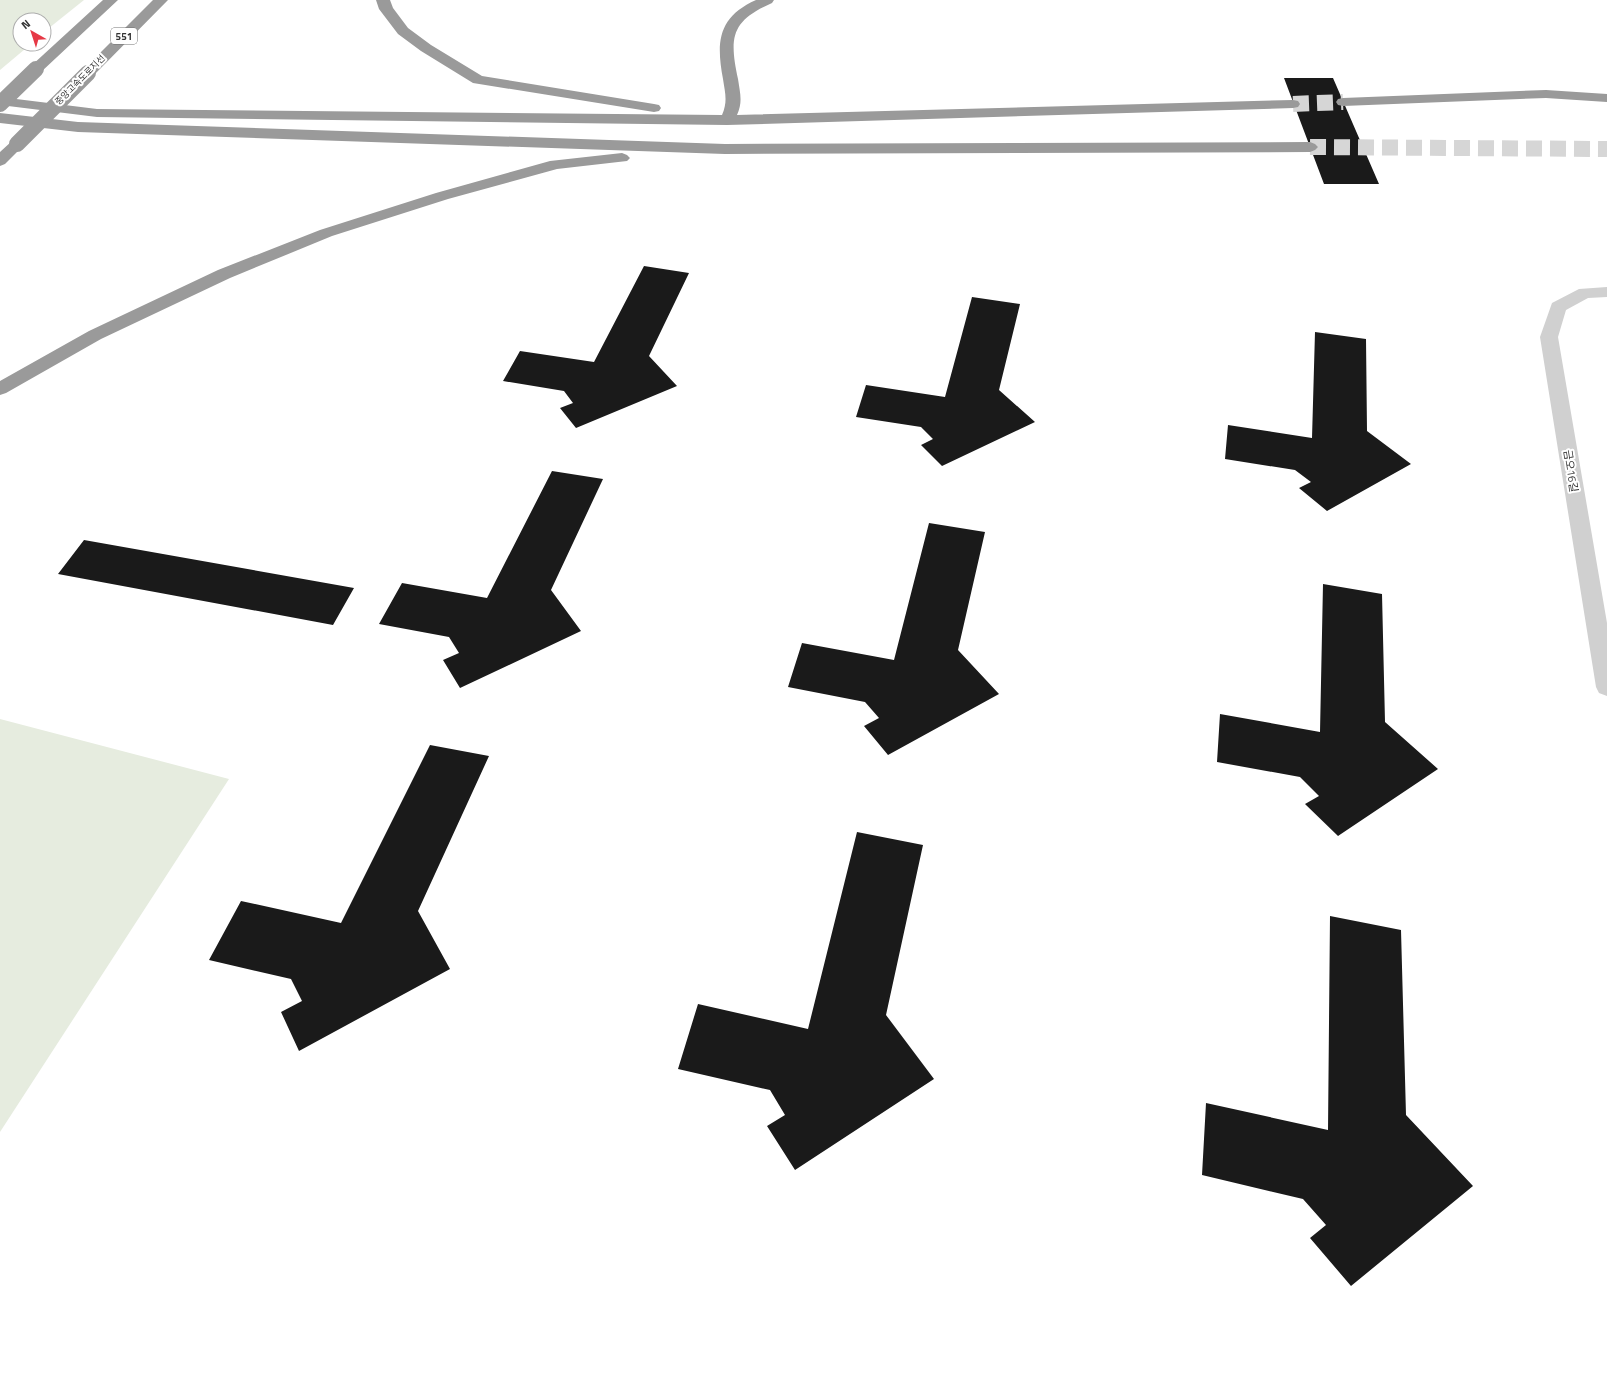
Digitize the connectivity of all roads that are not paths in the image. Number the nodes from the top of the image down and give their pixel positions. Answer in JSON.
{"nodes":[{"id":1,"x":112,"y":0,"type":"edge"},
{"id":2,"x":161,"y":0,"type":"edge"},
{"id":3,"x":383,"y":0,"type":"edge"},
{"id":4,"x":767,"y":0,"type":"edge"},
{"id":5,"x":1607,"y":98,"type":"edge"},
{"id":6,"x":0,"y":101,"type":"edge"},
{"id":7,"x":1344,"y":102,"type":"tunnel mouth"},
{"id":8,"x":0,"y":104,"type":"edge"},
{"id":9,"x":1293,"y":104,"type":"tunnel mouth"},
{"id":10,"x":0,"y":118,"type":"edge"},
{"id":11,"x":727,"y":120,"type":"junction"},
{"id":12,"x":1310,"y":147,"type":"tunnel mouth"},
{"id":13,"x":725,"y":149,"type":"junction"},
{"id":14,"x":0,"y":161,"type":"edge"},
{"id":15,"x":1607,"y":292,"type":"edge"},
{"id":16,"x":0,"y":389,"type":"edge"},
{"id":17,"x":1607,"y":687,"type":"edge"}],
"edges":[{"from":1,"to":8,"type":"highway","bridge":true},
{"from":2,"to":14,"type":"highway","name":"중앙고속도로지선","number":"551","bridge":true},
{"from":3,"to":11,"type":"highway"},
{"from":4,"to":11,"type":"highway"},
{"from":5,"to":7,"type":"highway"},
{"from":6,"to":11,"type":"highway"},
{"from":9,"to":11,"type":"highway"},
{"from":10,"to":13,"type":"highway"},
{"from":12,"to":13,"type":"highway"},
{"from":13,"to":16,"type":"highway"},
{"from":15,"to":17,"type":"street","name":"금오16길"}]}
